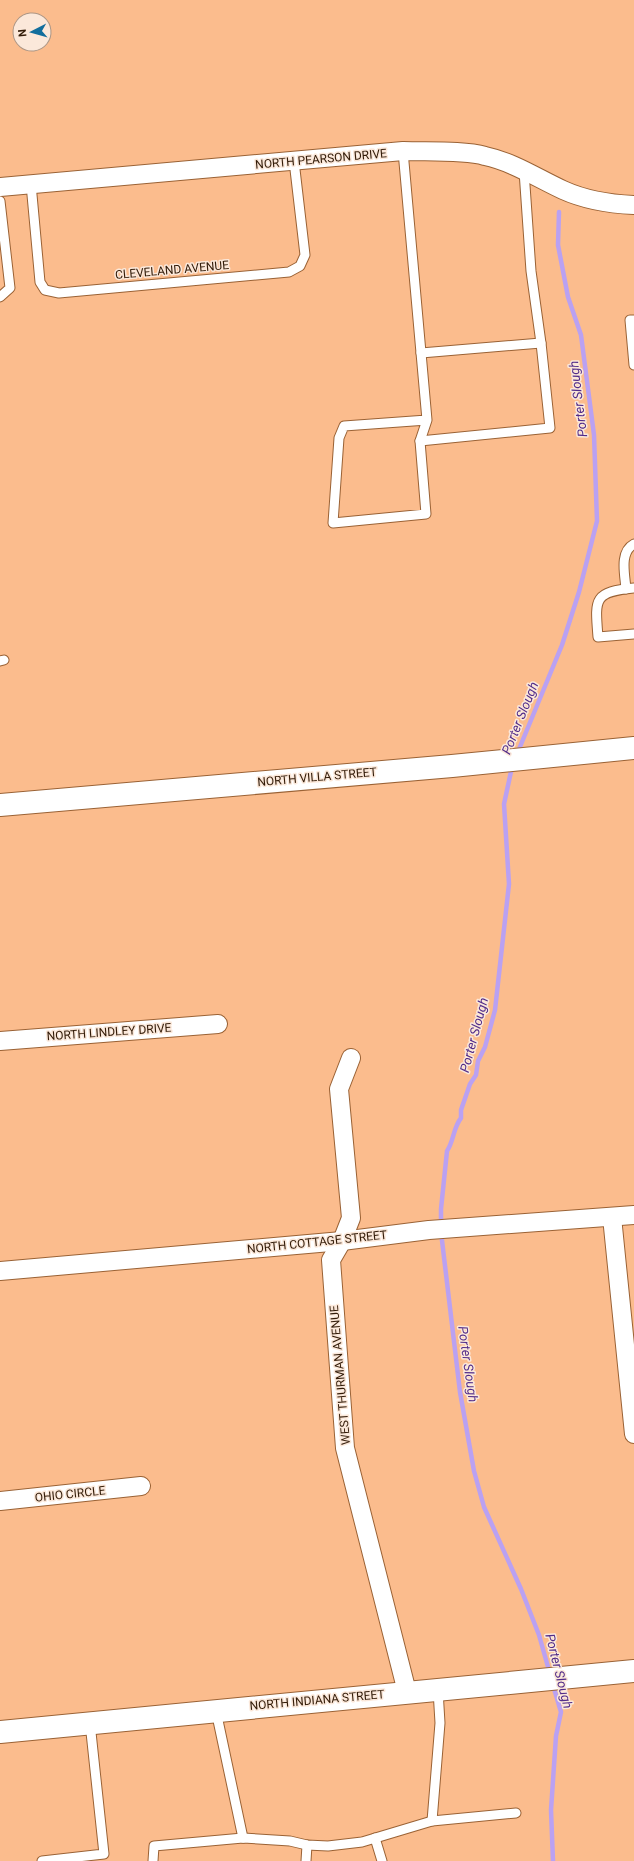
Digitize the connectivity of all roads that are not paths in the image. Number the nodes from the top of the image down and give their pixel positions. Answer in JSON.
{"nodes":[{"id":1,"x":403,"y":151,"type":"junction"},
{"id":2,"x":294,"y":161,"type":"junction"},
{"id":3,"x":524,"y":170,"type":"junction"},
{"id":4,"x":31,"y":184,"type":"junction"},
{"id":5,"x":0,"y":187,"type":"edge"},
{"id":6,"x":0,"y":201,"type":"edge"},
{"id":7,"x":634,"y":205,"type":"edge"},
{"id":8,"x":0,"y":297,"type":"edge"},
{"id":9,"x":634,"y":320,"type":"edge"},
{"id":10,"x":541,"y":343,"type":"junction"},
{"id":11,"x":421,"y":353,"type":"junction"},
{"id":12,"x":634,"y":365,"type":"edge"},
{"id":13,"x":427,"y":420,"type":"junction"},
{"id":14,"x":420,"y":441,"type":"junction"},
{"id":15,"x":634,"y":544,"type":"edge"},
{"id":16,"x":630,"y":588,"type":"edge"},
{"id":17,"x":634,"y":634,"type":"edge"},
{"id":18,"x":634,"y":748,"type":"edge"},
{"id":19,"x":0,"y":805,"type":"edge"},
{"id":20,"x":218,"y":1024,"type":"dead end"},
{"id":21,"x":0,"y":1041,"type":"edge"},
{"id":22,"x":351,"y":1058,"type":"dead end"},
{"id":23,"x":634,"y":1215,"type":"edge"},
{"id":24,"x":612,"y":1217,"type":"junction"},
{"id":25,"x":342,"y":1241,"type":"junction"},
{"id":26,"x":0,"y":1271,"type":"edge"},
{"id":27,"x":634,"y":1434,"type":"edge"},
{"id":28,"x":141,"y":1486,"type":"dead end"},
{"id":29,"x":0,"y":1501,"type":"edge"},
{"id":30,"x":634,"y":1671,"type":"edge"},
{"id":31,"x":438,"y":1689,"type":"junction"},
{"id":32,"x":407,"y":1692,"type":"junction"},
{"id":33,"x":215,"y":1710,"type":"junction"},
{"id":34,"x":90,"y":1723,"type":"junction"},
{"id":35,"x":0,"y":1732,"type":"edge"},
{"id":36,"x":516,"y":1813,"type":"dead end"},
{"id":37,"x":432,"y":1821,"type":"junction"},
{"id":38,"x":243,"y":1838,"type":"junction"},
{"id":39,"x":375,"y":1838,"type":"junction"},
{"id":40,"x":307,"y":1845,"type":"junction"},
{"id":41,"x":105,"y":1857,"type":"edge"},
{"id":42,"x":42,"y":1861,"type":"edge"},
{"id":43,"x":153,"y":1861,"type":"edge"},
{"id":44,"x":306,"y":1861,"type":"edge"},
{"id":45,"x":382,"y":1861,"type":"edge"}],
"edges":[{"from":1,"to":2,"type":"street","name":"NORTH PEARSON DRIVE"},
{"from":1,"to":3,"type":"street","name":"NORTH PEARSON DRIVE"},
{"from":1,"to":11,"type":"lane"},
{"from":2,"to":4,"type":"street","name":"NORTH PEARSON DRIVE"},
{"from":2,"to":4,"type":"lane","name":"CLEVELAND AVENUE"},
{"from":3,"to":7,"type":"street","name":"NORTH PEARSON DRIVE"},
{"from":3,"to":10,"type":"lane"},
{"from":4,"to":5,"type":"street","name":"NORTH PEARSON DRIVE"},
{"from":6,"to":8,"type":"lane"},
{"from":9,"to":12,"type":"lane"},
{"from":10,"to":11,"type":"lane"},
{"from":10,"to":14,"type":"lane"},
{"from":11,"to":13,"type":"lane"},
{"from":13,"to":14,"type":"lane"},
{"from":13,"to":14,"type":"lane"},
{"from":15,"to":16,"type":"lane"},
{"from":16,"to":17,"type":"lane"},
{"from":18,"to":19,"type":"main road","name":"NORTH VILLA STREET"},
{"from":20,"to":21,"type":"street","name":"NORTH LINDLEY DRIVE"},
{"from":22,"to":25,"type":"street","name":"WEST THURMAN AVENUE"},
{"from":23,"to":24,"type":"street","name":"NORTH COTTAGE STREET"},
{"from":24,"to":25,"type":"street","name":"NORTH COTTAGE STREET"},
{"from":24,"to":27,"type":"street"},
{"from":25,"to":26,"type":"street","name":"NORTH COTTAGE STREET"},
{"from":25,"to":32,"type":"street","name":"WEST THURMAN AVENUE"},
{"from":28,"to":29,"type":"street","name":"OHIO CIRCLE"},
{"from":30,"to":31,"type":"main road","name":"NORTH INDIANA STREET"},
{"from":31,"to":32,"type":"main road","name":"NORTH INDIANA STREET"},
{"from":31,"to":37,"type":"lane"},
{"from":32,"to":33,"type":"main road","name":"NORTH INDIANA STREET"},
{"from":33,"to":34,"type":"main road","name":"NORTH INDIANA STREET"},
{"from":33,"to":38,"type":"lane"},
{"from":34,"to":35,"type":"main road","name":"NORTH INDIANA STREET"},
{"from":34,"to":41,"type":"lane"},
{"from":36,"to":37,"type":"lane"},
{"from":37,"to":39,"type":"lane"},
{"from":38,"to":40,"type":"lane"},
{"from":38,"to":43,"type":"lane"},
{"from":39,"to":40,"type":"lane"},
{"from":39,"to":45,"type":"lane"},
{"from":40,"to":44,"type":"lane"},
{"from":41,"to":42,"type":"lane"}]}
